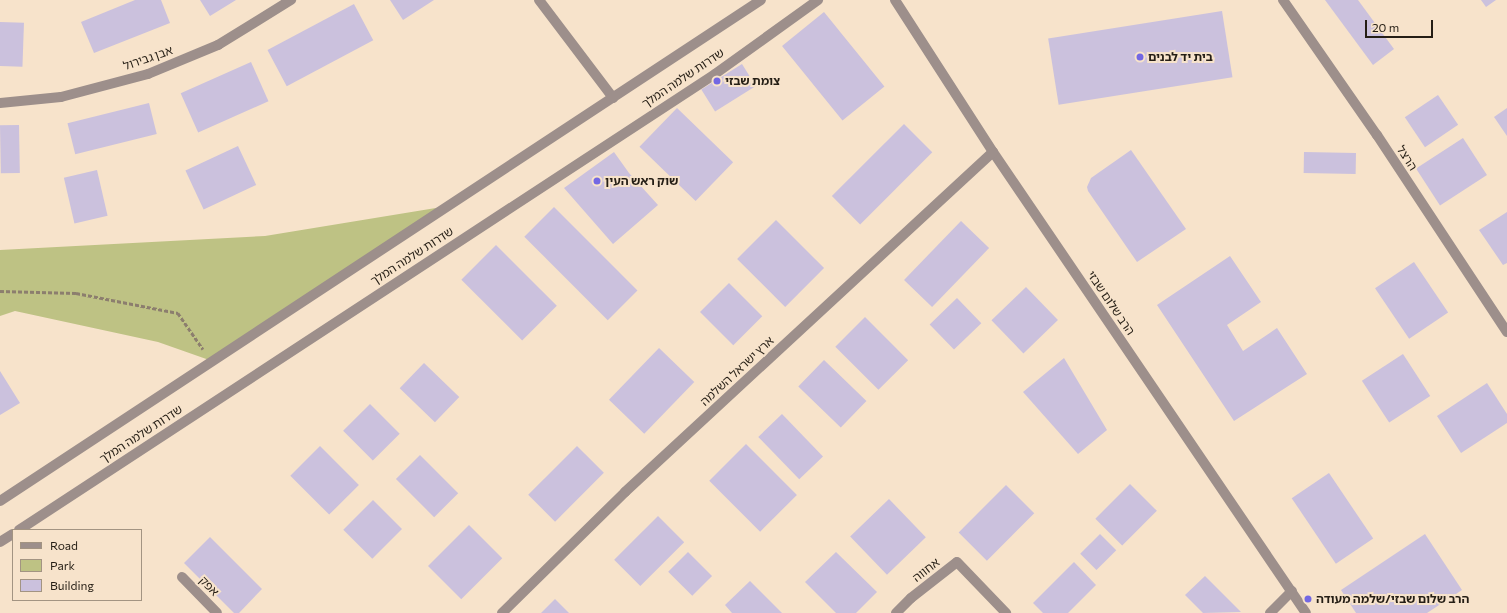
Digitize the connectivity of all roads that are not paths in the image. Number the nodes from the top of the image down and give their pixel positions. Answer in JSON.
{"nodes":[{"id":1,"x":291,"y":0,"type":"edge"},
{"id":2,"x":539,"y":0,"type":"edge"},
{"id":3,"x":761,"y":0,"type":"edge"},
{"id":4,"x":818,"y":0,"type":"edge"},
{"id":5,"x":1282,"y":0,"type":"edge"},
{"id":6,"x":894,"y":2,"type":"edge"},
{"id":7,"x":613,"y":98,"type":"junction"},
{"id":8,"x":0,"y":103,"type":"edge"},
{"id":9,"x":993,"y":152,"type":"junction"},
{"id":10,"x":1507,"y":332,"type":"edge"},
{"id":11,"x":0,"y":501,"type":"edge"},
{"id":12,"x":21,"y":529,"type":"edge"},
{"id":13,"x":12,"y":535,"type":"edge"},
{"id":14,"x":0,"y":542,"type":"edge"},
{"id":15,"x":182,"y":577,"type":"dead end"},
{"id":16,"x":1292,"y":591,"type":"junction"},
{"id":17,"x":217,"y":613,"type":"edge"},
{"id":18,"x":502,"y":613,"type":"edge"},
{"id":19,"x":896,"y":613,"type":"edge"},
{"id":20,"x":1006,"y":613,"type":"edge"},
{"id":21,"x":1270,"y":613,"type":"edge"},
{"id":22,"x":1306,"y":613,"type":"edge"}],
"edges":[{"from":1,"to":8,"type":"street","name":"אבן גבירול"},
{"from":2,"to":7,"type":"street"},
{"from":3,"to":7,"type":"street","name":"שדרות שלמה המלך"},
{"from":4,"to":12,"type":"street","name":"שדרות שלמה המלך"},
{"from":5,"to":10,"type":"street","name":"הרצל"},
{"from":6,"to":9,"type":"street","name":"הרב שלום שבזי"},
{"from":7,"to":11,"type":"street","name":"שדרות שלמה המלך"},
{"from":9,"to":16,"type":"street","name":"הרב שלום שבזי"},
{"from":9,"to":18,"type":"street","name":"ארץ ישראל השלמה"},
{"from":13,"to":14,"type":"street"},
{"from":15,"to":17,"type":"street","name":"אפק"},
{"from":16,"to":21,"type":"street"},
{"from":16,"to":22,"type":"street","name":"הרב שלום שבזי"},
{"from":19,"to":20,"type":"street","name":"אחווה"}]}
